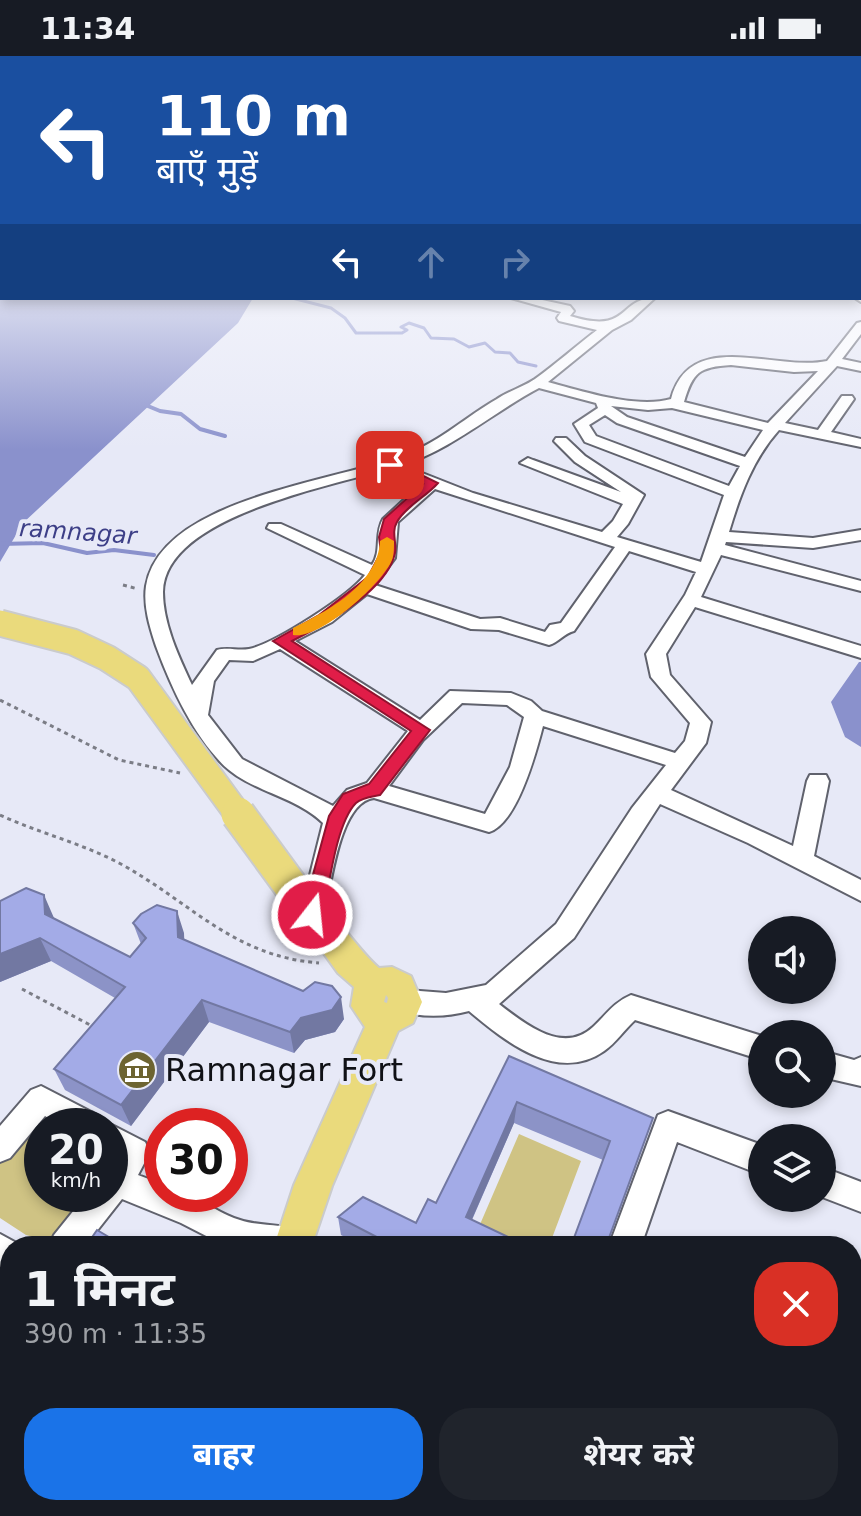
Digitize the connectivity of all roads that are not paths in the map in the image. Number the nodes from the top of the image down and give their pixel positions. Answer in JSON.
{"nodes":[{"id":1,"x":566,"y":314,"type":"edge"},
{"id":2,"x":630,"y":314,"type":"edge"},
{"id":3,"x":861,"y":326,"type":"edge"},
{"id":4,"x":606,"y":329,"type":"junction"},
{"id":5,"x":832,"y":362,"type":"junction"},
{"id":6,"x":861,"y":367,"type":"edge"},
{"id":7,"x":538,"y":383,"type":"junction"},
{"id":8,"x":847,"y":399,"type":"dead end"},
{"id":9,"x":604,"y":404,"type":"junction"},
{"id":10,"x":673,"y":404,"type":"junction"},
{"id":11,"x":772,"y":426,"type":"junction"},
{"id":12,"x":821,"y":436,"type":"junction"},
{"id":13,"x":561,"y":441,"type":"dead end"},
{"id":14,"x":861,"y":443,"type":"edge"},
{"id":15,"x":528,"y":463,"type":"dead end"},
{"id":16,"x":749,"y":464,"type":"junction"},
{"id":17,"x":390,"y":465,"type":"junction"},
{"id":18,"x":432,"y":483,"type":"junction"},
{"id":19,"x":733,"y":493,"type":"junction"},
{"id":20,"x":634,"y":503,"type":"junction"},
{"id":21,"x":275,"y":528,"type":"dead end"},
{"id":22,"x":861,"y":535,"type":"edge"},
{"id":23,"x":607,"y":537,"type":"junction"},
{"id":24,"x":718,"y":542,"type":"junction"},
{"id":25,"x":625,"y":545,"type":"junction"},
{"id":26,"x":705,"y":569,"type":"junction"},
{"id":27,"x":376,"y":573,"type":"junction"},
{"id":28,"x":861,"y":586,"type":"edge"},
{"id":29,"x":364,"y":588,"type":"junction"},
{"id":30,"x":691,"y":600,"type":"junction"},
{"id":31,"x":0,"y":623,"type":"edge"},
{"id":32,"x":281,"y":641,"type":"junction"},
{"id":33,"x":861,"y":652,"type":"edge"},
{"id":34,"x":199,"y":714,"type":"junction"},
{"id":35,"x":535,"y":716,"type":"junction"},
{"id":36,"x":421,"y":730,"type":"junction"},
{"id":37,"x":679,"y":762,"type":"junction"},
{"id":38,"x":818,"y":781,"type":"dead end"},
{"id":39,"x":374,"y":790,"type":"junction"},
{"id":40,"x":656,"y":793,"type":"junction"},
{"id":41,"x":335,"y":821,"type":"junction"},
{"id":42,"x":802,"y":860,"type":"junction"},
{"id":43,"x":861,"y":891,"type":"edge"},
{"id":44,"x":312,"y":915,"type":"junction"},
{"id":45,"x":380,"y":992,"type":"junction"},
{"id":46,"x":476,"y":1001,"type":"junction"},
{"id":47,"x":748,"y":1044,"type":"edge"},
{"id":48,"x":836,"y":1068,"type":"edge"},
{"id":49,"x":861,"y":1070,"type":"edge"},
{"id":50,"x":33,"y":1108,"type":"edge"},
{"id":51,"x":57,"y":1108,"type":"edge"},
{"id":52,"x":24,"y":1119,"type":"edge"},
{"id":53,"x":0,"y":1148,"type":"edge"},
{"id":54,"x":128,"y":1148,"type":"edge"},
{"id":55,"x":748,"y":1153,"type":"edge"},
{"id":56,"x":128,"y":1163,"type":"edge"},
{"id":57,"x":836,"y":1187,"type":"edge"},
{"id":58,"x":128,"y":1194,"type":"edge"},
{"id":59,"x":861,"y":1197,"type":"edge"},
{"id":60,"x":92,"y":1212,"type":"edge"},
{"id":61,"x":73,"y":1236,"type":"edge"},
{"id":62,"x":228,"y":1236,"type":"edge"},
{"id":63,"x":297,"y":1236,"type":"edge"},
{"id":64,"x":630,"y":1236,"type":"edge"}],
"edges":[{"from":1,"to":4,"type":"street"},
{"from":2,"to":4,"type":"street"},
{"from":3,"to":5,"type":"street"},
{"from":4,"to":7,"type":"street"},
{"from":5,"to":6,"type":"street"},
{"from":5,"to":10,"type":"street"},
{"from":5,"to":11,"type":"street"},
{"from":7,"to":9,"type":"street"},
{"from":7,"to":17,"type":"street"},
{"from":8,"to":12,"type":"street"},
{"from":9,"to":10,"type":"street"},
{"from":9,"to":16,"type":"street"},
{"from":9,"to":19,"type":"street"},
{"from":10,"to":11,"type":"street"},
{"from":11,"to":12,"type":"street"},
{"from":11,"to":16,"type":"street"},
{"from":12,"to":14,"type":"street"},
{"from":13,"to":20,"type":"street"},
{"from":15,"to":20,"type":"street"},
{"from":16,"to":19,"type":"street"},
{"from":17,"to":18,"type":"street"},
{"from":17,"to":34,"type":"street"},
{"from":18,"to":23,"type":"street"},
{"from":18,"to":27,"type":"street"},
{"from":19,"to":24,"type":"street"},
{"from":20,"to":23,"type":"street"},
{"from":21,"to":27,"type":"street"},
{"from":22,"to":24,"type":"street"},
{"from":23,"to":25,"type":"street"},
{"from":24,"to":26,"type":"street"},
{"from":24,"to":28,"type":"street"},
{"from":25,"to":26,"type":"street"},
{"from":25,"to":29,"type":"street"},
{"from":26,"to":30,"type":"street"},
{"from":27,"to":29,"type":"street"},
{"from":29,"to":32,"type":"street"},
{"from":30,"to":33,"type":"street"},
{"from":30,"to":37,"type":"street"},
{"from":31,"to":44,"type":"main road","bridge":true},
{"from":32,"to":34,"type":"street"},
{"from":32,"to":36,"type":"street"},
{"from":34,"to":41,"type":"street"},
{"from":35,"to":36,"type":"street"},
{"from":35,"to":37,"type":"street"},
{"from":35,"to":39,"type":"street"},
{"from":36,"to":39,"type":"street"},
{"from":37,"to":40,"type":"street"},
{"from":38,"to":42,"type":"street"},
{"from":39,"to":41,"type":"street"},
{"from":40,"to":42,"type":"street"},
{"from":40,"to":46,"type":"street"},
{"from":41,"to":44,"type":"street"},
{"from":42,"to":43,"type":"street"},
{"from":44,"to":45,"type":"main road"},
{"from":45,"to":46,"type":"street"},
{"from":45,"to":63,"type":"main road"},
{"from":46,"to":47,"type":"street"},
{"from":48,"to":49,"type":"street"},
{"from":50,"to":51,"type":"street"},
{"from":52,"to":53,"type":"street"},
{"from":54,"to":56,"type":"street"},
{"from":55,"to":64,"type":"street"},
{"from":57,"to":59,"type":"street"},
{"from":58,"to":62,"type":"street"},
{"from":60,"to":61,"type":"street"}]}
